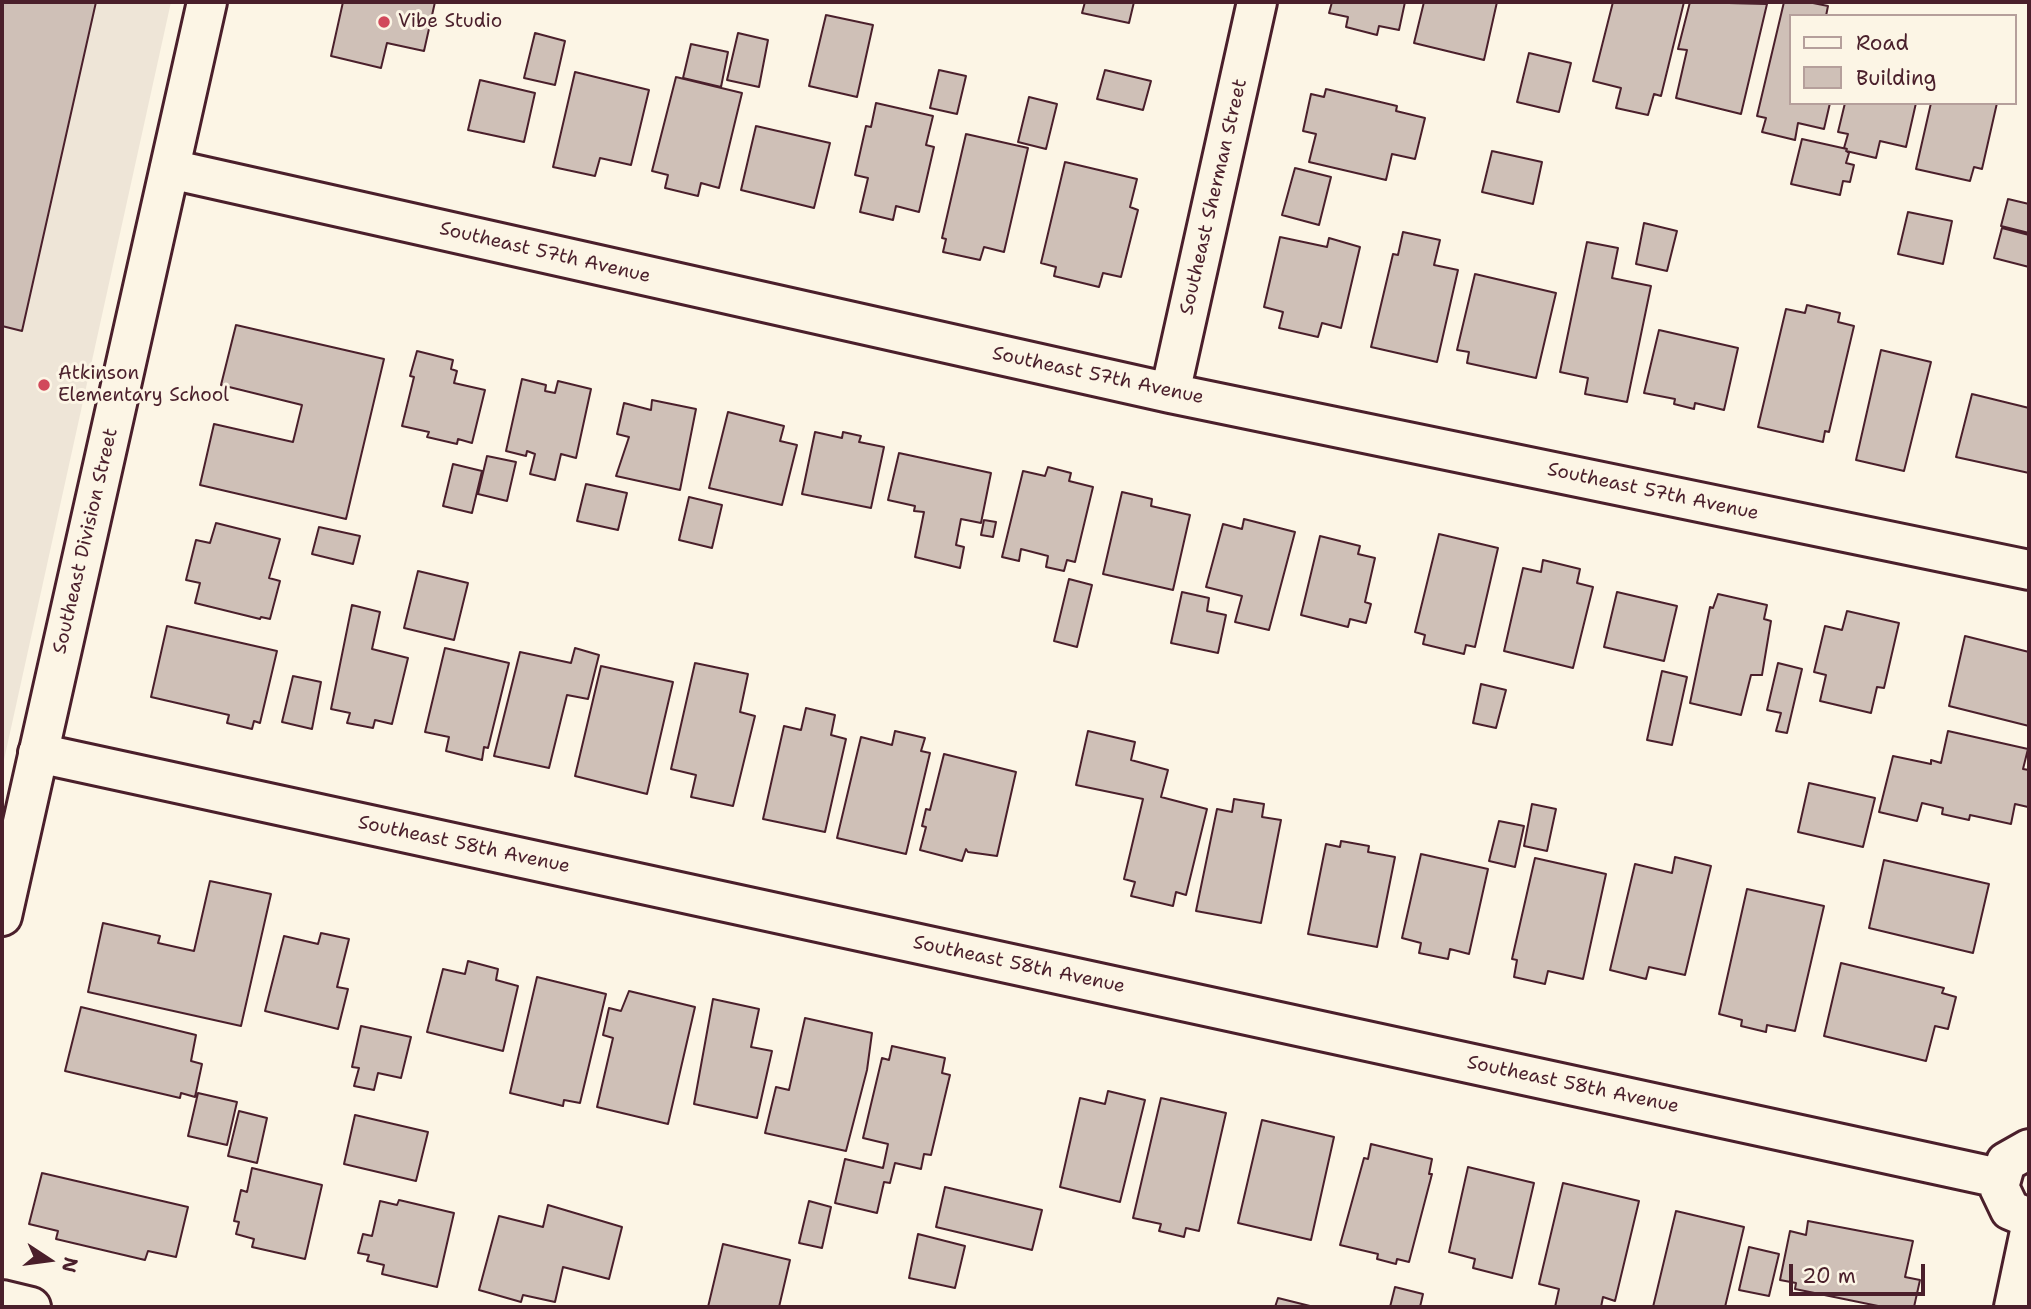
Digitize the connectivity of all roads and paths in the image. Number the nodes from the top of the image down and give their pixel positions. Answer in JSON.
{"nodes":[{"id":1,"x":207,"y":2,"type":"edge"},
{"id":2,"x":1257,"y":2,"type":"edge"},
{"id":3,"x":170,"y":169,"type":"junction"},
{"id":4,"x":1170,"y":393,"type":"junction"},
{"id":5,"x":2029,"y":570,"type":"edge"},
{"id":6,"x":38,"y":752,"type":"junction"},
{"id":7,"x":2,"y":916,"type":"edge"},
{"id":8,"x":2029,"y":1149,"type":"edge"},
{"id":9,"x":1999,"y":1178,"type":"junction"},
{"id":10,"x":2029,"y":1218,"type":"edge"},
{"id":11,"x":2029,"y":1236,"type":"edge"},
{"id":12,"x":2,"y":1300,"type":"edge"},
{"id":13,"x":31,"y":1307,"type":"edge"},
{"id":14,"x":2014,"y":1307,"type":"edge"}],
"edges":[{"from":1,"to":3,"type":"street","name":"Southeast Division Street"},
{"from":2,"to":4,"type":"street","name":"Southeast Sherman Street"},
{"from":3,"to":4,"type":"street","name":"Southeast 57th Avenue"},
{"from":3,"to":6,"type":"street","name":"Southeast Division Street"},
{"from":4,"to":5,"type":"street","name":"Southeast 57th Avenue"},
{"from":6,"to":7,"type":"street","name":"Southeast Division Street"},
{"from":6,"to":9,"type":"street","name":"Southeast 58th Avenue"},
{"from":8,"to":9,"type":"street"},
{"from":9,"to":10,"type":"street"},
{"from":11,"to":14,"type":"street"},
{"from":12,"to":13,"type":"street"}]}
